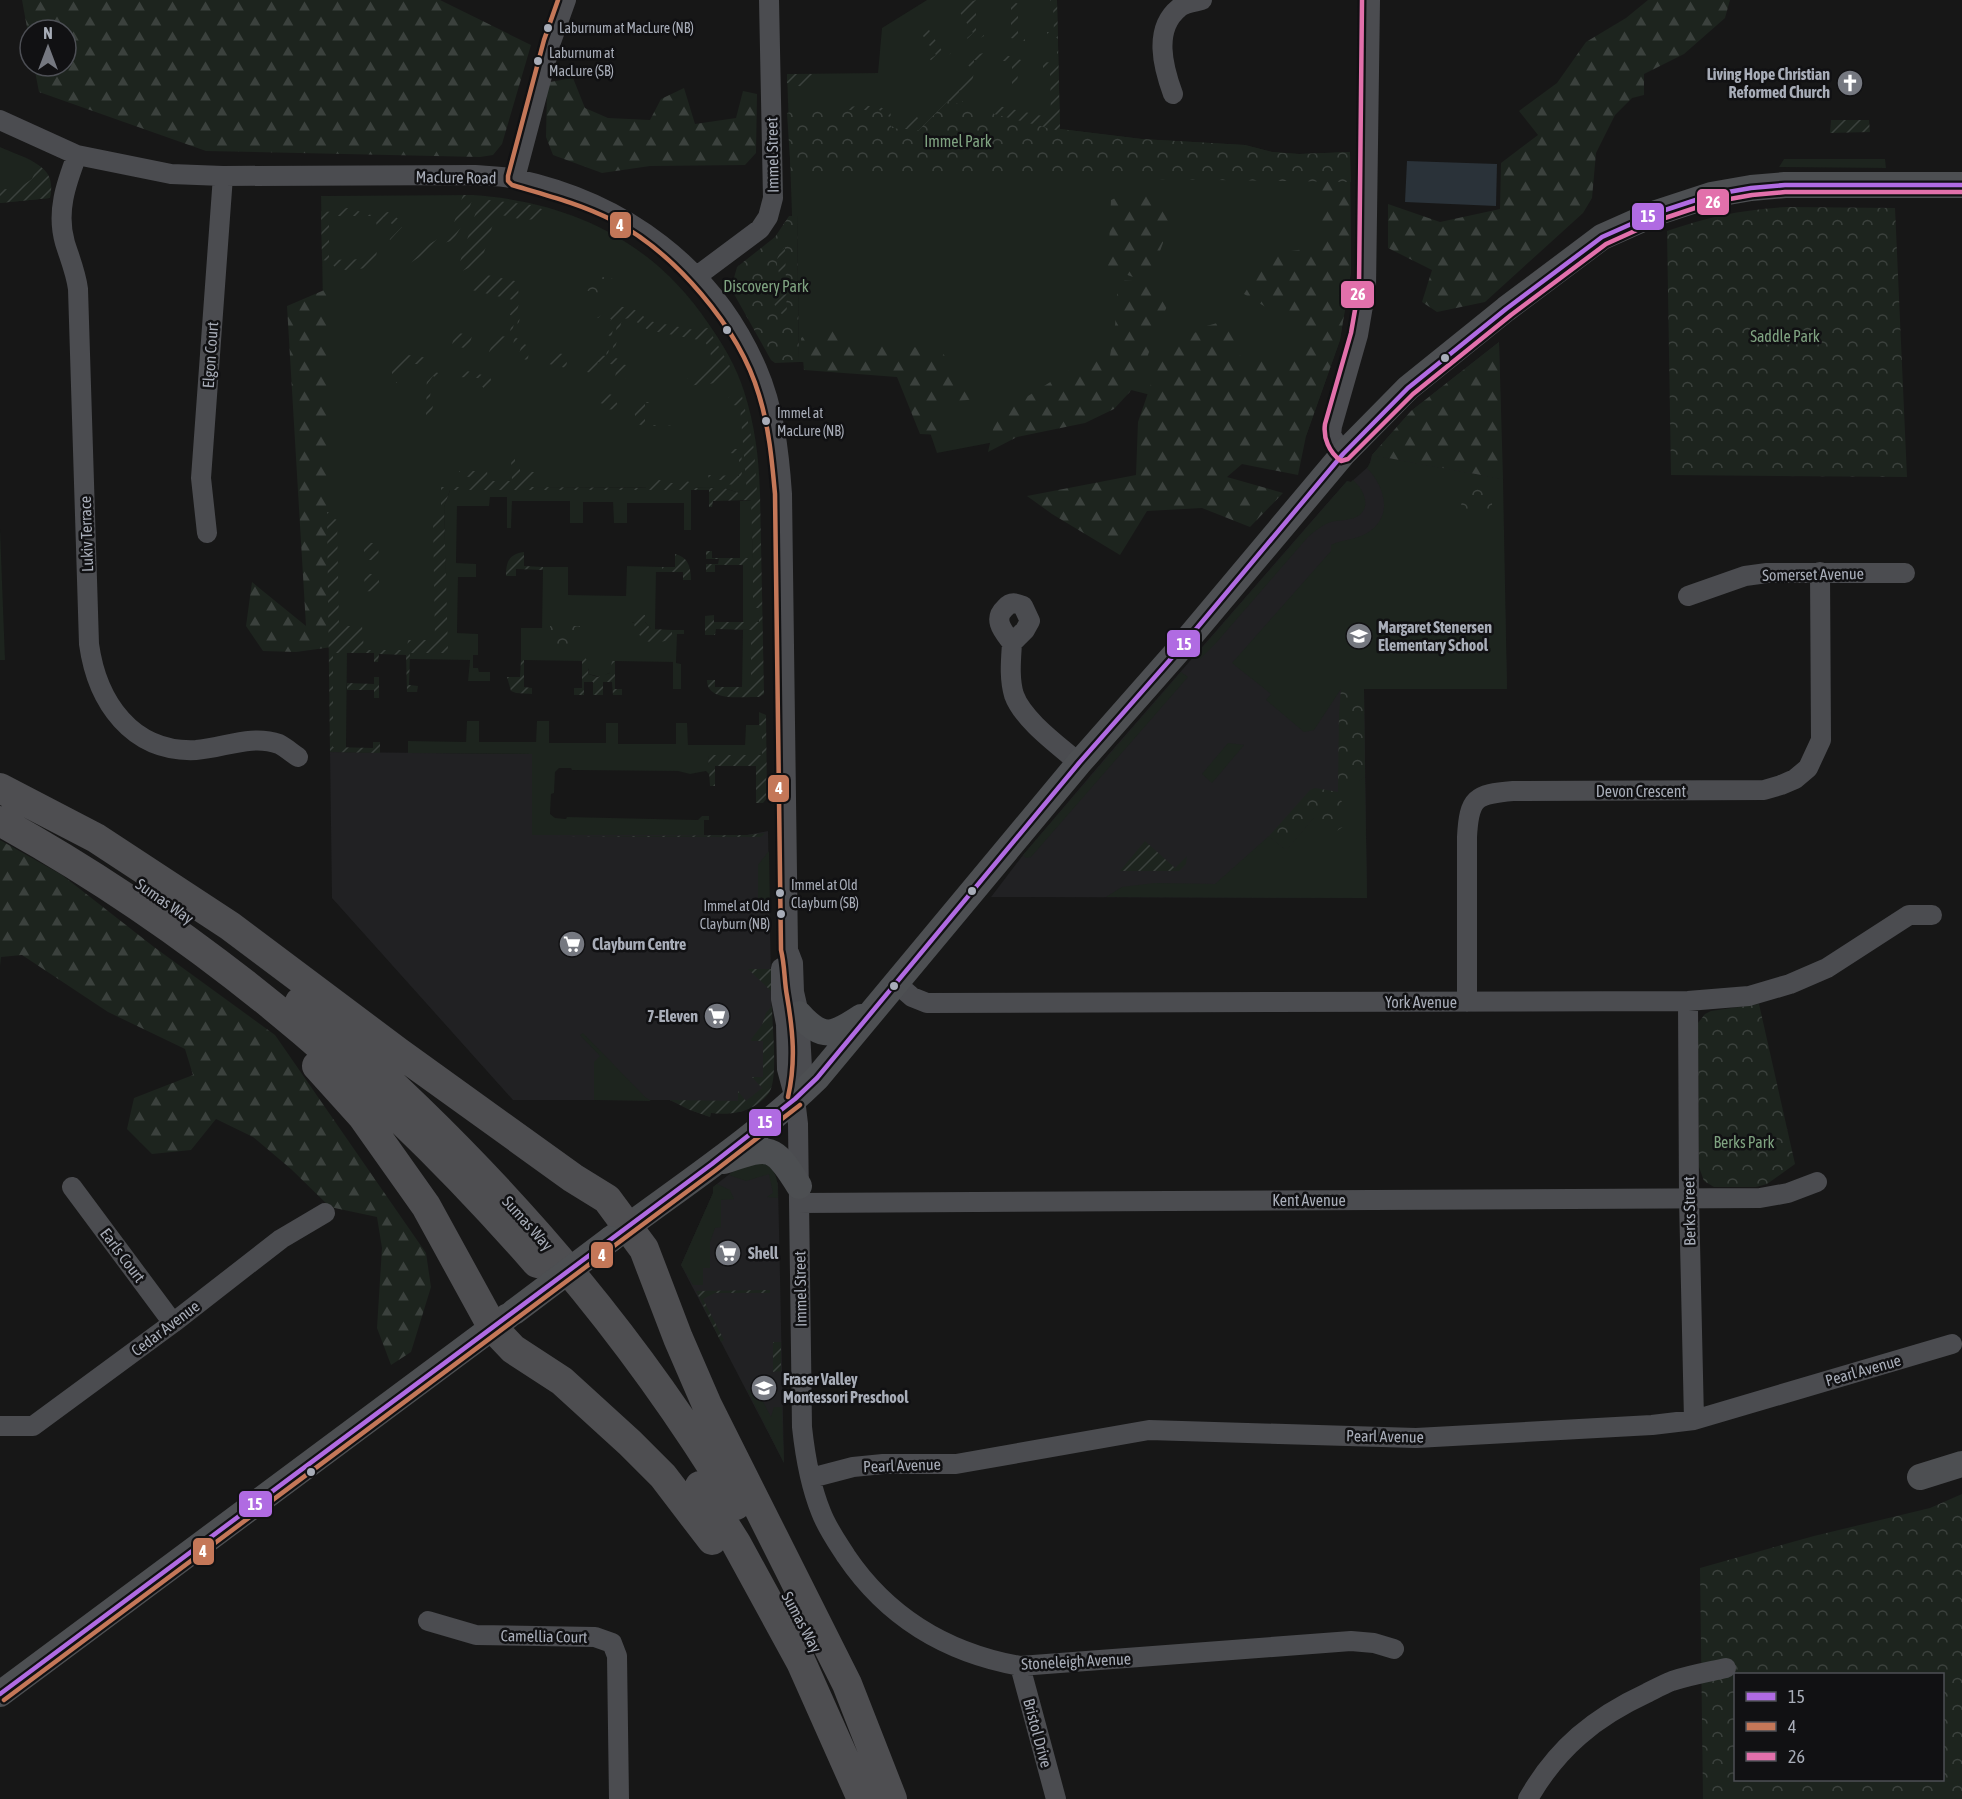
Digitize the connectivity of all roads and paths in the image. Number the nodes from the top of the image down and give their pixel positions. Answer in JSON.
{"nodes":[{"id":1,"x":566,"y":0,"type":"edge"},
{"id":2,"x":769,"y":0,"type":"edge"},
{"id":3,"x":1202,"y":0,"type":"edge"},
{"id":4,"x":1370,"y":0,"type":"edge"},
{"id":5,"x":1173,"y":94,"type":"dead end"},
{"id":6,"x":0,"y":120,"type":"edge"},
{"id":7,"x":77,"y":155,"type":"junction"},
{"id":8,"x":223,"y":176,"type":"junction"},
{"id":9,"x":515,"y":178,"type":"junction"},
{"id":10,"x":1962,"y":186,"type":"edge"},
{"id":11,"x":697,"y":276,"type":"junction"},
{"id":12,"x":758,"y":370,"type":"joint"},
{"id":13,"x":1343,"y":454,"type":"junction"},
{"id":14,"x":207,"y":533,"type":"dead end"},
{"id":15,"x":1820,"y":572,"type":"junction"},
{"id":16,"x":1905,"y":573,"type":"dead end"},
{"id":17,"x":1688,"y":596,"type":"dead end"},
{"id":18,"x":1012,"y":643,"type":"dead end"},
{"id":19,"x":298,"y":757,"type":"dead end"},
{"id":20,"x":1079,"y":763,"type":"junction"},
{"id":21,"x":0,"y":788,"type":"edge"},
{"id":22,"x":0,"y":798,"type":"edge"},
{"id":23,"x":0,"y":821,"type":"edge"},
{"id":24,"x":75,"y":864,"type":"junction"},
{"id":25,"x":1932,"y":915,"type":"dead end"},
{"id":26,"x":788,"y":950,"type":"junction"},
{"id":27,"x":896,"y":983,"type":"junction"},
{"id":28,"x":1688,"y":1001,"type":"junction"},
{"id":29,"x":1467,"y":1002,"type":"junction"},
{"id":30,"x":876,"y":1007,"type":"junction"},
{"id":31,"x":799,"y":1014,"type":"junction"},
{"id":32,"x":795,"y":1099,"type":"junction"},
{"id":33,"x":712,"y":1164,"type":"junction"},
{"id":34,"x":1817,"y":1182,"type":"dead end"},
{"id":35,"x":72,"y":1187,"type":"dead end"},
{"id":36,"x":799,"y":1194,"type":"junction"},
{"id":37,"x":1689,"y":1198,"type":"junction"},
{"id":38,"x":325,"y":1213,"type":"dead end"},
{"id":39,"x":619,"y":1233,"type":"junction"},
{"id":40,"x":503,"y":1320,"type":"junction"},
{"id":41,"x":174,"y":1323,"type":"junction"},
{"id":42,"x":1952,"y":1344,"type":"dead end"},
{"id":43,"x":1694,"y":1420,"type":"junction"},
{"id":44,"x":0,"y":1426,"type":"edge"},
{"id":45,"x":1962,"y":1464,"type":"edge"},
{"id":46,"x":1920,"y":1477,"type":"dead end"},
{"id":47,"x":811,"y":1478,"type":"junction"},
{"id":48,"x":428,"y":1621,"type":"dead end"},
{"id":49,"x":1394,"y":1650,"type":"dead end"},
{"id":50,"x":1020,"y":1666,"type":"junction"},
{"id":51,"x":1726,"y":1668,"type":"dead end"},
{"id":52,"x":0,"y":1694,"type":"edge"},
{"id":53,"x":619,"y":1799,"type":"edge"},
{"id":54,"x":848,"y":1799,"type":"edge"},
{"id":55,"x":862,"y":1799,"type":"edge"},
{"id":56,"x":885,"y":1799,"type":"edge"},
{"id":57,"x":892,"y":1799,"type":"edge"},
{"id":58,"x":1056,"y":1799,"type":"edge"},
{"id":59,"x":1528,"y":1799,"type":"edge"}],
"edges":[{"from":1,"to":9,"type":"street"},
{"from":2,"to":11,"type":"street","name":"Immel Street"},
{"from":3,"to":5,"type":"street"},
{"from":4,"to":13,"type":"street"},
{"from":6,"to":7,"type":"street","name":"Maclure Road"},
{"from":7,"to":8,"type":"street","name":"Maclure Road"},
{"from":7,"to":19,"type":"street","name":"Lukiv Terrace"},
{"from":8,"to":9,"type":"street","name":"Maclure Road"},
{"from":8,"to":14,"type":"street","name":"Elgon Court"},
{"from":9,"to":11,"type":"street","name":"Maclure Road"},
{"from":10,"to":13,"type":"main road"},
{"from":11,"to":12,"type":"street","name":"Maclure Road"},
{"from":12,"to":26,"type":"street","name":"Immel Street"},
{"from":13,"to":20,"type":"main road"},
{"from":15,"to":16,"type":"street","name":"Somerset Avenue"},
{"from":15,"to":17,"type":"street","name":"Somerset Avenue"},
{"from":15,"to":29,"type":"street","name":"Devon Crescent"},
{"from":18,"to":20,"type":"street"},
{"from":20,"to":27,"type":"main road"},
{"from":21,"to":39,"type":"highway"},
{"from":22,"to":56,"type":"highway","name":"Sumas Way"},
{"from":23,"to":24,"type":"highway","name":"Sumas Way"},
{"from":24,"to":40,"type":"highway"},
{"from":24,"to":55,"type":"highway","name":"Sumas Way"},
{"from":25,"to":28,"type":"street","name":"York Avenue"},
{"from":26,"to":31,"type":"street","name":"Immel Street"},
{"from":26,"to":32,"type":"street","name":"Immel Street"},
{"from":27,"to":29,"type":"street","name":"York Avenue"},
{"from":27,"to":30,"type":"main road"},
{"from":28,"to":29,"type":"street","name":"York Avenue"},
{"from":28,"to":37,"type":"street","name":"Berks Street"},
{"from":30,"to":31,"type":"main road"},
{"from":30,"to":32,"type":"main road"},
{"from":31,"to":32,"type":"street","name":"Immel Street"},
{"from":32,"to":33,"type":"main road"},
{"from":32,"to":36,"type":"street","name":"Immel Street"},
{"from":33,"to":36,"type":"main road"},
{"from":33,"to":39,"type":"main road"},
{"from":34,"to":37,"type":"street","name":"Kent Avenue"},
{"from":35,"to":41,"type":"street","name":"Earls Court"},
{"from":36,"to":37,"type":"street","name":"Kent Avenue"},
{"from":36,"to":47,"type":"street","name":"Immel Street"},
{"from":37,"to":43,"type":"street","name":"Berks Street"},
{"from":38,"to":41,"type":"street","name":"Cedar Avenue"},
{"from":39,"to":40,"type":"main road","bridge":true},
{"from":39,"to":57,"type":"highway"},
{"from":40,"to":52,"type":"main road"},
{"from":40,"to":54,"type":"highway"},
{"from":41,"to":44,"type":"street","name":"Cedar Avenue"},
{"from":42,"to":43,"type":"street","name":"Pearl Avenue"},
{"from":43,"to":47,"type":"street","name":"Pearl Avenue"},
{"from":45,"to":46,"type":"main road"},
{"from":47,"to":50,"type":"street","name":"Stoneleigh Avenue"},
{"from":48,"to":53,"type":"street","name":"Camellia Court"},
{"from":49,"to":50,"type":"street","name":"Stoneleigh Avenue"},
{"from":50,"to":58,"type":"street","name":"Bristol Drive"},
{"from":51,"to":59,"type":"street"}]}
